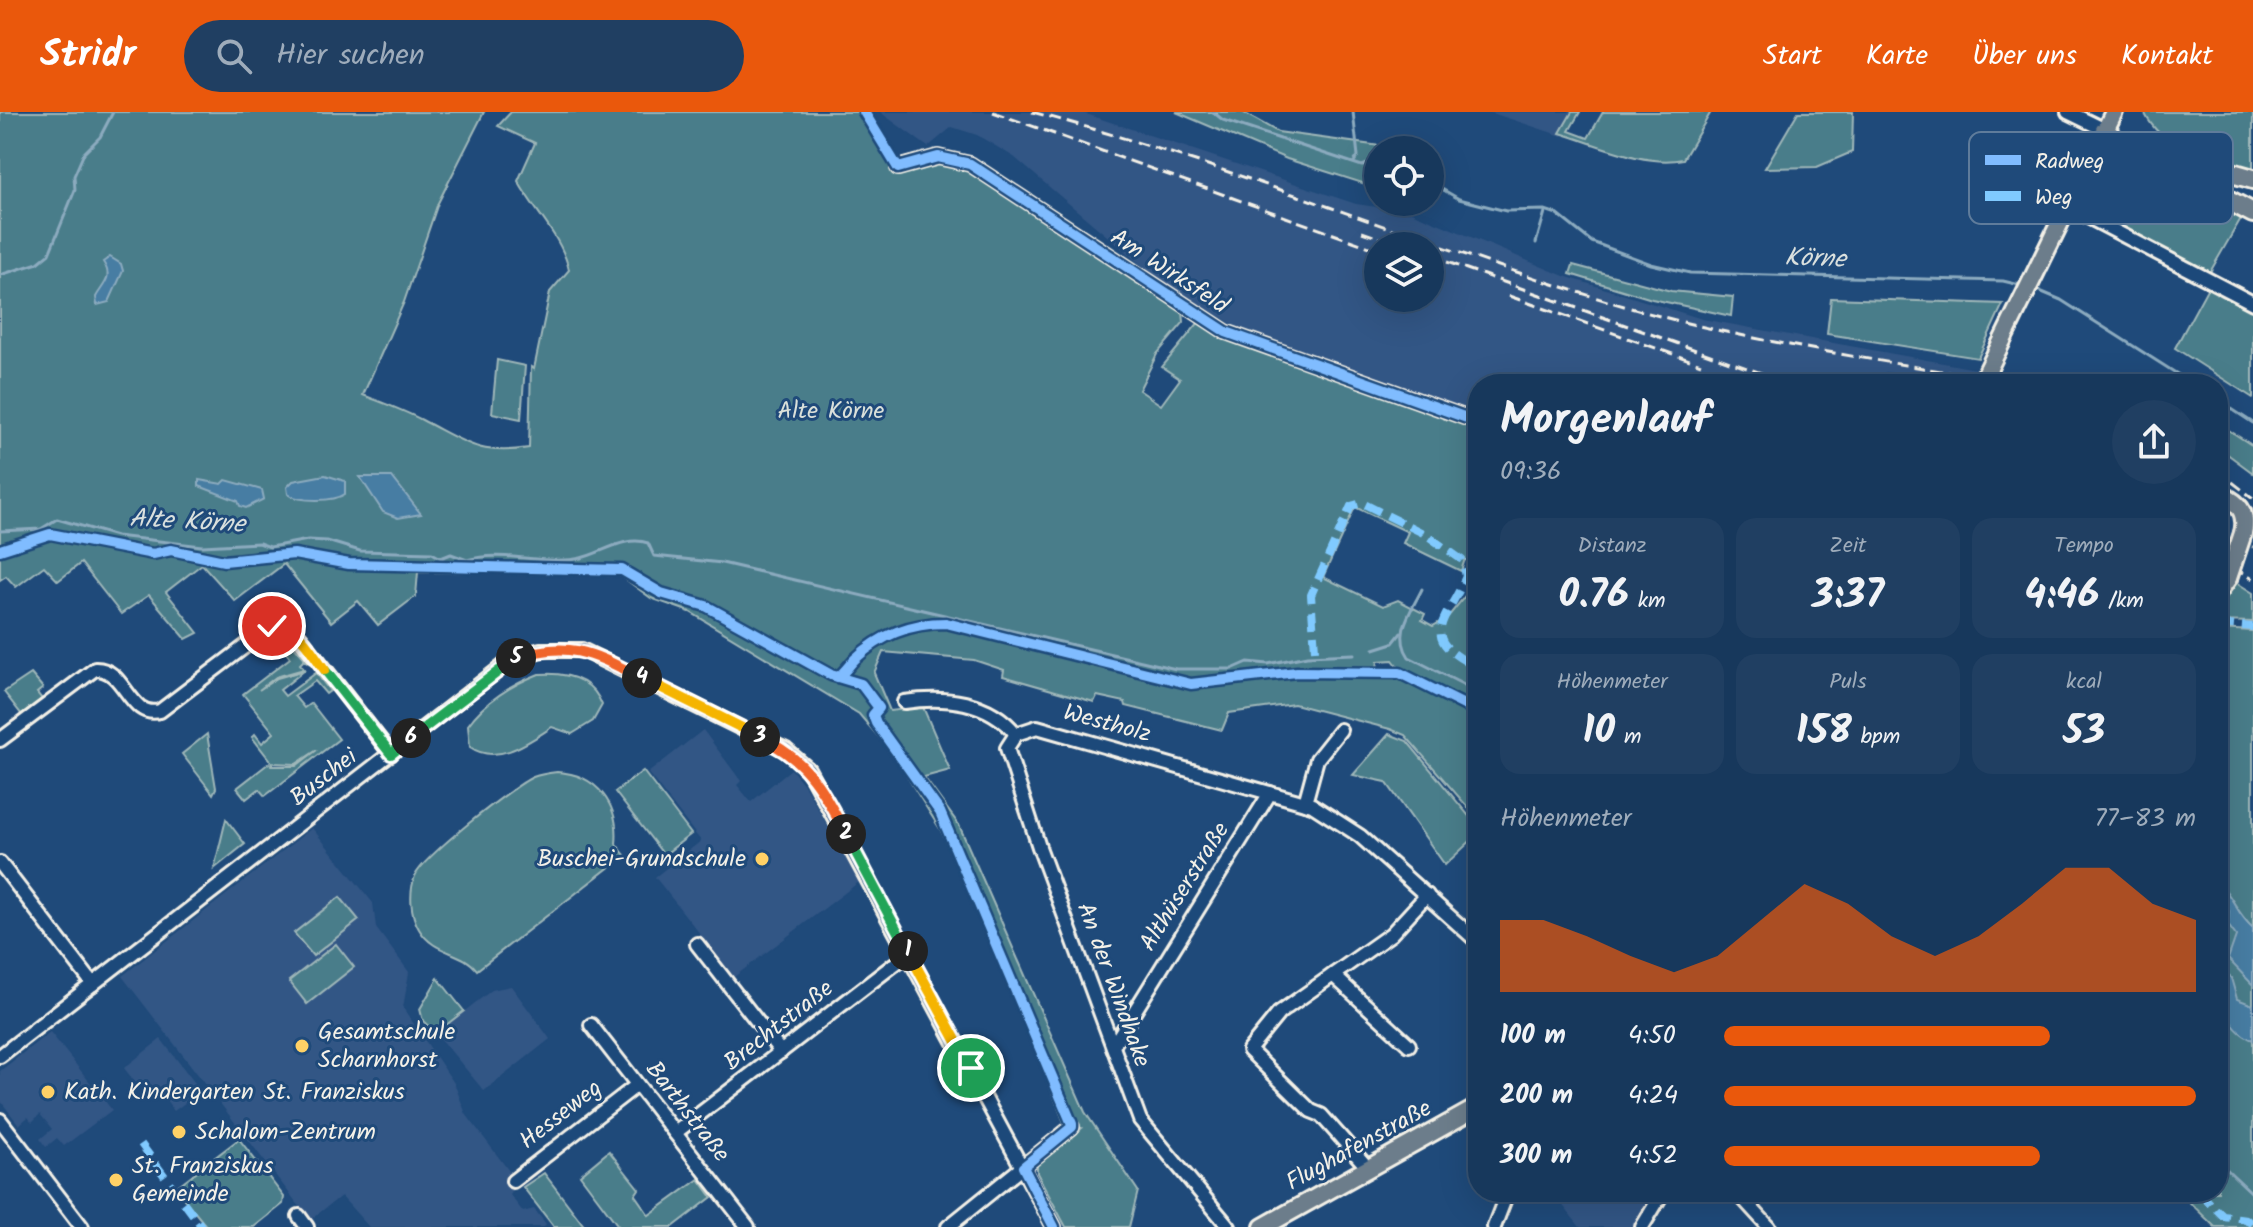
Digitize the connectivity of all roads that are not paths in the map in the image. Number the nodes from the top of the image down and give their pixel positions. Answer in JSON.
{"nodes":[{"id":1,"x":2068,"y":112,"type":"edge"},
{"id":2,"x":2114,"y":112,"type":"edge"},
{"id":3,"x":2105,"y":130,"type":"junction"},
{"id":4,"x":2126,"y":132,"type":"edge"},
{"id":5,"x":898,"y":168,"type":"dead end"},
{"id":6,"x":2233,"y":173,"type":"edge"},
{"id":7,"x":2253,"y":179,"type":"edge"},
{"id":8,"x":2233,"y":202,"type":"edge"},
{"id":9,"x":2253,"y":213,"type":"edge"},
{"id":10,"x":2058,"y":224,"type":"edge"},
{"id":11,"x":2113,"y":224,"type":"edge"},
{"id":12,"x":2253,"y":303,"type":"edge"},
{"id":13,"x":1986,"y":374,"type":"edge"},
{"id":14,"x":1468,"y":418,"type":"edge"},
{"id":15,"x":2228,"y":500,"type":"edge"},
{"id":16,"x":2228,"y":572,"type":"edge"},
{"id":17,"x":904,"y":702,"type":"dead end"},
{"id":18,"x":1340,"y":730,"type":"dead end"},
{"id":19,"x":1016,"y":734,"type":"junction"},
{"id":20,"x":0,"y":740,"type":"edge"},
{"id":21,"x":391,"y":754,"type":"junction"},
{"id":22,"x":1270,"y":793,"type":"junction"},
{"id":23,"x":1305,"y":803,"type":"junction"},
{"id":24,"x":0,"y":863,"type":"edge"},
{"id":25,"x":1427,"y":895,"type":"junction"},
{"id":26,"x":1468,"y":933,"type":"edge"},
{"id":27,"x":697,"y":944,"type":"dead end"},
{"id":28,"x":909,"y":953,"type":"junction"},
{"id":29,"x":1333,"y":975,"type":"junction"},
{"id":30,"x":93,"y":984,"type":"junction"},
{"id":31,"x":591,"y":1025,"type":"dead end"},
{"id":32,"x":1409,"y":1045,"type":"dead end"},
{"id":33,"x":1113,"y":1046,"type":"junction"},
{"id":34,"x":781,"y":1052,"type":"junction"},
{"id":35,"x":0,"y":1056,"type":"edge"},
{"id":36,"x":637,"y":1085,"type":"junction"},
{"id":37,"x":1468,"y":1113,"type":"edge"},
{"id":38,"x":0,"y":1120,"type":"edge"},
{"id":39,"x":1072,"y":1127,"type":"dead end"},
{"id":40,"x":675,"y":1133,"type":"junction"},
{"id":41,"x":1023,"y":1167,"type":"junction"},
{"id":42,"x":1368,"y":1168,"type":"junction"},
{"id":43,"x":513,"y":1181,"type":"dead end"},
{"id":44,"x":1504,"y":1202,"type":"edge"},
{"id":45,"x":1657,"y":1202,"type":"edge"},
{"id":46,"x":1746,"y":1202,"type":"edge"},
{"id":47,"x":82,"y":1227,"type":"edge"},
{"id":48,"x":748,"y":1227,"type":"edge"},
{"id":49,"x":948,"y":1227,"type":"edge"},
{"id":50,"x":1054,"y":1227,"type":"edge"},
{"id":51,"x":1229,"y":1227,"type":"edge"},
{"id":52,"x":1263,"y":1227,"type":"edge"},
{"id":53,"x":1494,"y":1227,"type":"edge"},
{"id":54,"x":1642,"y":1227,"type":"edge"},
{"id":55,"x":1769,"y":1227,"type":"edge"}],
"edges":[{"from":1,"to":3,"type":"street"},
{"from":2,"to":3,"type":"main road"},
{"from":3,"to":4,"type":"highway"},
{"from":5,"to":14,"type":"street","name":"Am Wirksfeld"},
{"from":6,"to":7,"type":"highway"},
{"from":8,"to":9,"type":"highway"},
{"from":10,"to":13,"type":"main road"},
{"from":11,"to":12,"type":"street"},
{"from":15,"to":16,"type":"main road","bridge":true},
{"from":17,"to":19,"type":"street"},
{"from":18,"to":23,"type":"street"},
{"from":19,"to":22,"type":"street","name":"Westholz"},
{"from":19,"to":33,"type":"street","name":"An der Windhake"},
{"from":20,"to":21,"type":"street"},
{"from":21,"to":28,"type":"street","name":"Buschei"},
{"from":21,"to":30,"type":"street","name":"Buschei"},
{"from":22,"to":23,"type":"street","name":"Westholz"},
{"from":22,"to":33,"type":"street","name":"Althüserstraße"},
{"from":23,"to":25,"type":"street","name":"Westholz"},
{"from":24,"to":30,"type":"street"},
{"from":25,"to":26,"type":"street","name":"Westholz"},
{"from":25,"to":29,"type":"street"},
{"from":27,"to":34,"type":"street"},
{"from":28,"to":34,"type":"street","name":"Brechtstraße"},
{"from":28,"to":41,"type":"street","name":"Buschei"},
{"from":29,"to":32,"type":"street"},
{"from":29,"to":42,"type":"street"},
{"from":30,"to":35,"type":"street","name":"Buschei"},
{"from":31,"to":36,"type":"street","name":"Barthstraße"},
{"from":33,"to":51,"type":"street","name":"An der Windhake"},
{"from":34,"to":40,"type":"street","name":"Brechtstraße"},
{"from":36,"to":40,"type":"street","name":"Barthstraße"},
{"from":36,"to":43,"type":"street","name":"Hesseweg"},
{"from":37,"to":42,"type":"main road","name":"Flughafenstraße"},
{"from":38,"to":47,"type":"street"},
{"from":39,"to":41,"type":"street"},
{"from":40,"to":48,"type":"street","name":"Barthstraße"},
{"from":41,"to":49,"type":"street"},
{"from":41,"to":50,"type":"street","name":"Buschei"},
{"from":42,"to":52,"type":"main road","name":"Flughafenstraße"},
{"from":44,"to":53,"type":"street"},
{"from":45,"to":54,"type":"street"},
{"from":46,"to":55,"type":"street"}]}
